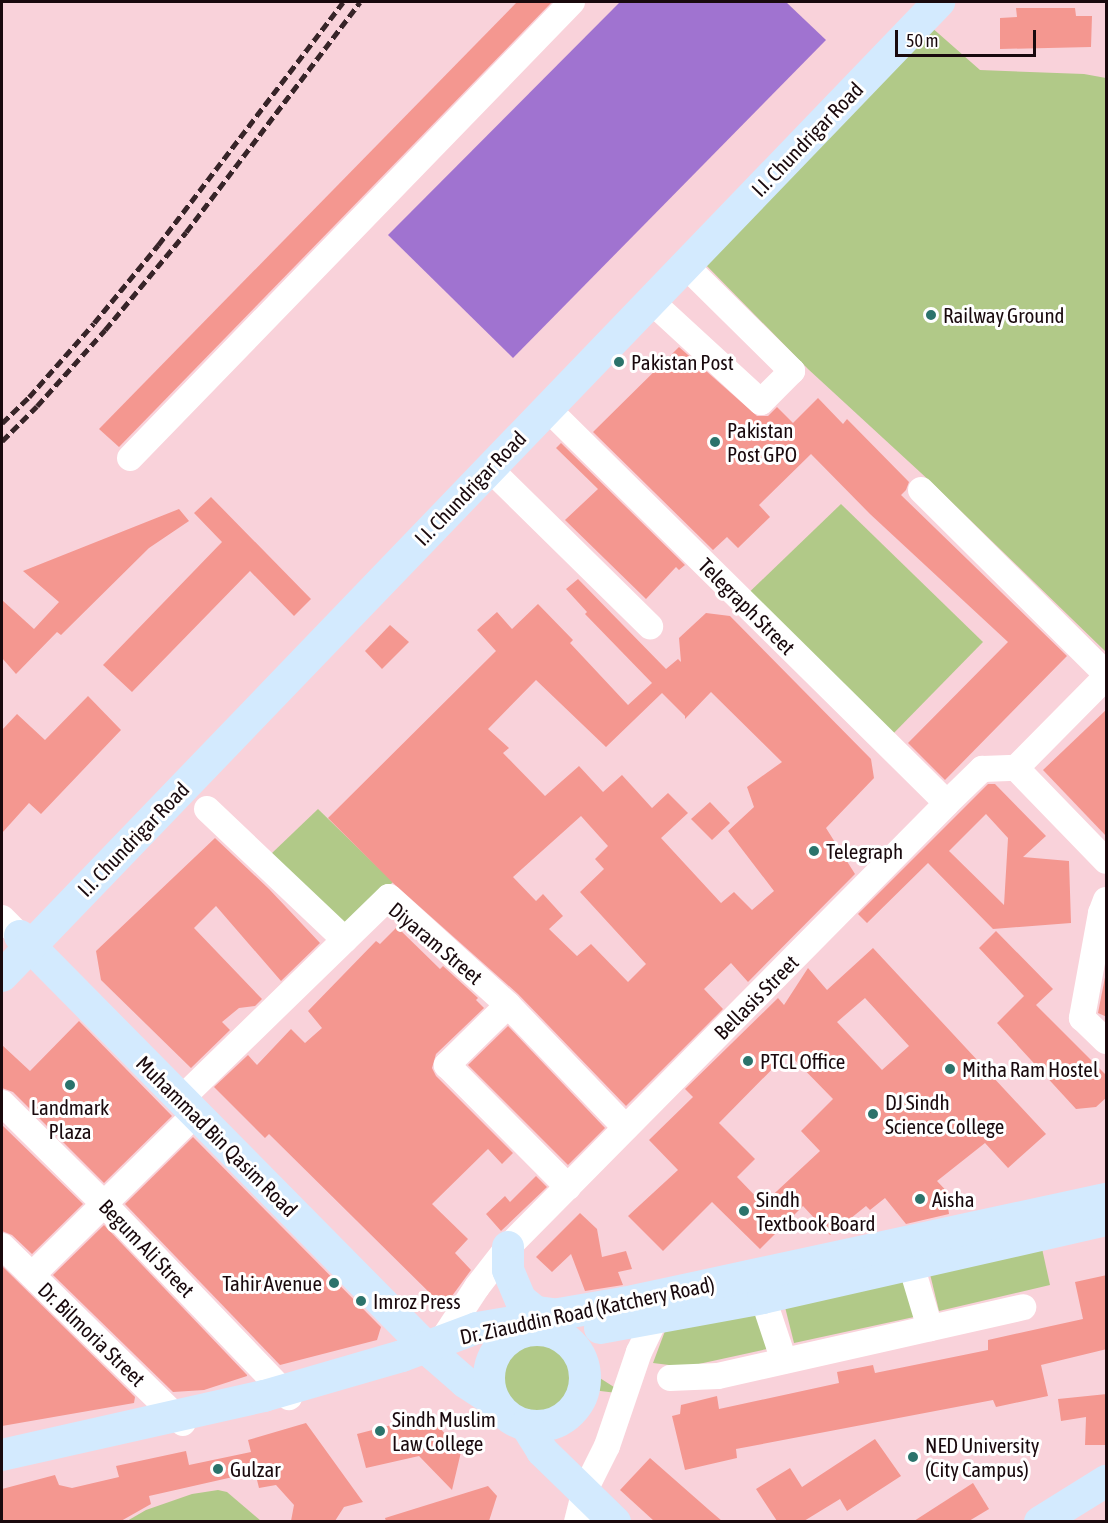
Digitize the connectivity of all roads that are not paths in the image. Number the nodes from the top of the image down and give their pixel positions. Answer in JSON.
{"nodes":[{"id":1,"x":572,"y":2,"type":"edge"},
{"id":2,"x":917,"y":2,"type":"edge"},
{"id":3,"x":939,"y":2,"type":"edge"},
{"id":4,"x":686,"y":266,"type":"junction"},
{"id":5,"x":651,"y":301,"type":"junction"},
{"id":6,"x":547,"y":408,"type":"junction"},
{"id":7,"x":130,"y":458,"type":"dead end"},
{"id":8,"x":489,"y":468,"type":"junction"},
{"id":9,"x":921,"y":490,"type":"dead end"},
{"id":10,"x":650,"y":626,"type":"dead end"},
{"id":11,"x":1107,"y":676,"type":"edge"},
{"id":12,"x":1016,"y":768,"type":"junction"},
{"id":13,"x":947,"y":803,"type":"junction"},
{"id":14,"x":207,"y":808,"type":"dead end"},
{"id":15,"x":1107,"y":861,"type":"edge"},
{"id":16,"x":1107,"y":900,"type":"edge"},
{"id":17,"x":1103,"y":934,"type":"edge"},
{"id":18,"x":14,"y":939,"type":"edge"},
{"id":19,"x":345,"y":940,"type":"junction"},
{"id":20,"x":2,"y":976,"type":"edge"},
{"id":21,"x":508,"y":1005,"type":"junction"},
{"id":22,"x":1107,"y":1041,"type":"edge"},
{"id":23,"x":2,"y":1102,"type":"edge"},
{"id":24,"x":188,"y":1107,"type":"junction"},
{"id":25,"x":626,"y":1128,"type":"junction"},
{"id":26,"x":568,"y":1187,"type":"junction"},
{"id":27,"x":1107,"y":1199,"type":"edge"},
{"id":28,"x":103,"y":1203,"type":"junction"},
{"id":29,"x":1107,"y":1220,"type":"edge"},
{"id":30,"x":2,"y":1246,"type":"edge"},
{"id":31,"x":508,"y":1247,"type":"junction"},
{"id":32,"x":910,"y":1265,"type":"junction"},
{"id":33,"x":32,"y":1275,"type":"junction"},
{"id":34,"x":763,"y":1298,"type":"junction"},
{"id":35,"x":1023,"y":1307,"type":"dead end"},
{"id":36,"x":655,"y":1319,"type":"junction"},
{"id":37,"x":540,"y":1325,"type":"junction"},
{"id":38,"x":930,"y":1328,"type":"junction"},
{"id":39,"x":433,"y":1347,"type":"junction"},
{"id":40,"x":784,"y":1361,"type":"junction"},
{"id":41,"x":670,"y":1378,"type":"dead end"},
{"id":42,"x":286,"y":1393,"type":"junction"},
{"id":43,"x":493,"y":1400,"type":"junction"},
{"id":44,"x":179,"y":1419,"type":"junction"},
{"id":45,"x":526,"y":1425,"type":"junction"},
{"id":46,"x":2,"y":1455,"type":"edge"},
{"id":47,"x":2,"y":1467,"type":"edge"},
{"id":48,"x":1107,"y":1481,"type":"edge"},
{"id":49,"x":585,"y":1490,"type":"junction"},
{"id":50,"x":577,"y":1521,"type":"edge"},
{"id":51,"x":615,"y":1521,"type":"edge"},
{"id":52,"x":1040,"y":1521,"type":"edge"}],
"edges":[{"from":1,"to":7,"type":"street"},
{"from":2,"to":18,"type":"main road","name":"I.I. Chundrigar Road"},
{"from":3,"to":4,"type":"main road","name":"I.I. Chundrigar Road"},
{"from":4,"to":5,"type":"main road","name":"I.I. Chundrigar Road"},
{"from":4,"to":5,"type":"street"},
{"from":5,"to":6,"type":"main road","name":"I.I. Chundrigar Road"},
{"from":6,"to":8,"type":"main road","name":"I.I. Chundrigar Road"},
{"from":6,"to":13,"type":"street","name":"Telegraph Street"},
{"from":8,"to":10,"type":"street"},
{"from":8,"to":18,"type":"main road","name":"I.I. Chundrigar Road"},
{"from":9,"to":11,"type":"street"},
{"from":11,"to":12,"type":"street"},
{"from":12,"to":13,"type":"street","name":"Bellasis Street"},
{"from":12,"to":15,"type":"street"},
{"from":13,"to":25,"type":"street","name":"Bellasis Street"},
{"from":14,"to":19,"type":"street"},
{"from":16,"to":17,"type":"street"},
{"from":17,"to":22,"type":"street"},
{"from":18,"to":20,"type":"main road","name":"I.I. Chundrigar Road"},
{"from":18,"to":24,"type":"main road","name":"Muhammad Bin Qasim Road"},
{"from":19,"to":21,"type":"street","name":"Diyaram Street"},
{"from":19,"to":24,"type":"street","name":"Diyaram Street"},
{"from":21,"to":25,"type":"street"},
{"from":21,"to":26,"type":"street"},
{"from":23,"to":28,"type":"street","name":"Begum Ali Street"},
{"from":24,"to":28,"type":"street","name":"Diyaram Street"},
{"from":24,"to":39,"type":"main road","name":"Muhammad Bin Qasim Road"},
{"from":25,"to":26,"type":"street","name":"Bellasis Street"},
{"from":26,"to":31,"type":"street","name":"Bellasis Street"},
{"from":27,"to":37,"type":"main road","name":"Dr. Ziauddin Road (Katchery Road)"},
{"from":28,"to":33,"type":"street","name":"Diyaram Street"},
{"from":28,"to":42,"type":"street","name":"Begum Ali Street"},
{"from":29,"to":32,"type":"main road","name":"Dr. Ziauddin Road (Katchery Road)"},
{"from":30,"to":33,"type":"street","name":"Dr. Bilmoria Street"},
{"from":31,"to":37,"type":"main road"},
{"from":31,"to":39,"type":"street","name":"Bellasis Street"},
{"from":32,"to":34,"type":"main road","name":"Dr. Ziauddin Road (Katchery Road)"},
{"from":32,"to":38,"type":"street"},
{"from":33,"to":44,"type":"street","name":"Dr. Bilmoria Street"},
{"from":34,"to":36,"type":"main road","name":"Dr. Ziauddin Road (Katchery Road)"},
{"from":34,"to":40,"type":"street"},
{"from":35,"to":38,"type":"street"},
{"from":36,"to":37,"type":"main road","name":"Dr. Ziauddin Road (Katchery Road)"},
{"from":36,"to":49,"type":"street"},
{"from":37,"to":39,"type":"main road","name":"Dr. Ziauddin Road (Katchery Road)"},
{"from":37,"to":43,"type":"main road"},
{"from":37,"to":45,"type":"main road"},
{"from":38,"to":40,"type":"street"},
{"from":39,"to":42,"type":"main road","name":"Dr. Ziauddin Road (Katchery Road)"},
{"from":39,"to":43,"type":"main road","name":"Muhammad Bin Qasim Road"},
{"from":40,"to":41,"type":"street"},
{"from":42,"to":44,"type":"main road","name":"Dr. Ziauddin Road (Katchery Road)"},
{"from":43,"to":45,"type":"main road"},
{"from":44,"to":46,"type":"main road","name":"Dr. Ziauddin Road (Katchery Road)"},
{"from":44,"to":47,"type":"main road","name":"Dr. Ziauddin Road (Katchery Road)"},
{"from":45,"to":49,"type":"main road"},
{"from":48,"to":52,"type":"main road"},
{"from":49,"to":50,"type":"street"},
{"from":49,"to":51,"type":"main road"}]}
